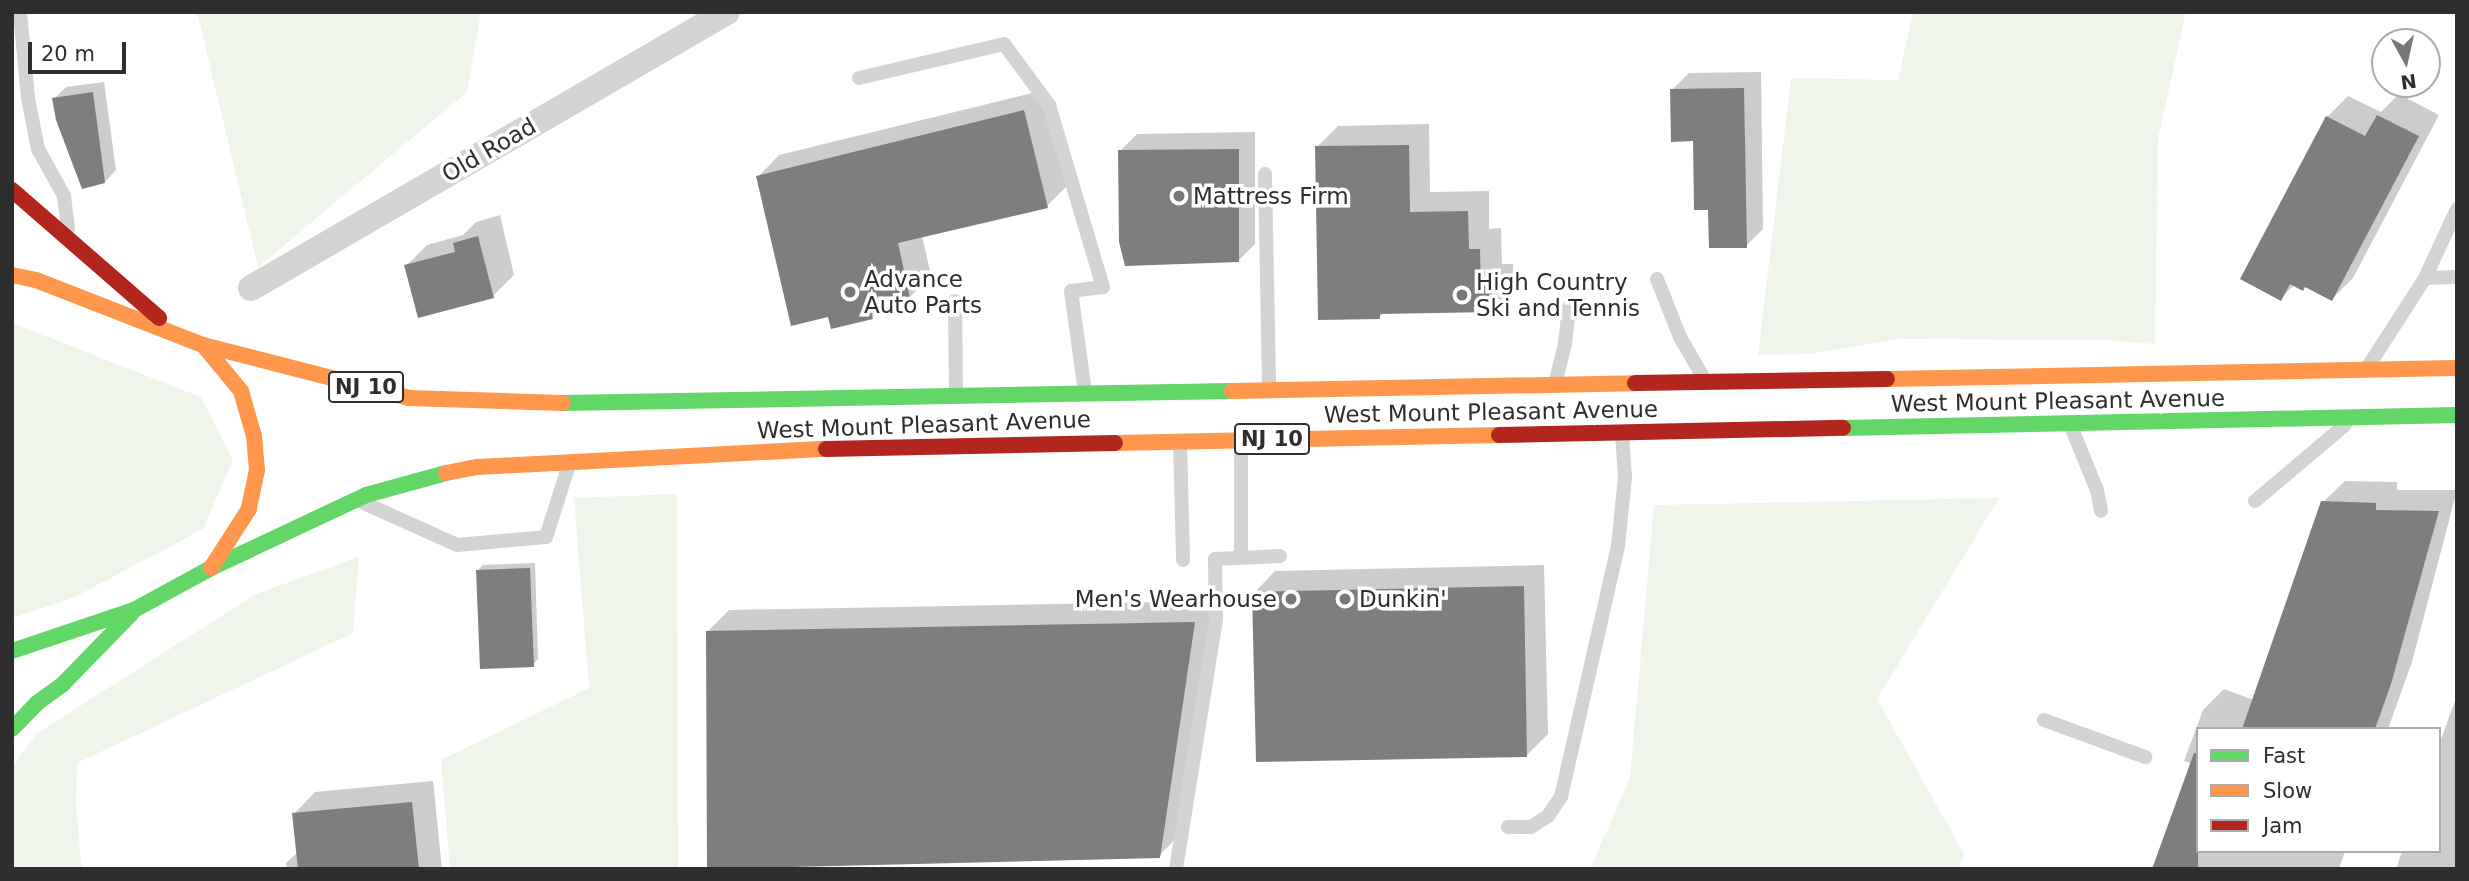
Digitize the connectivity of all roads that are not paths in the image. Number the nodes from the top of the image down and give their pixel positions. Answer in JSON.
{"nodes":[{"id":1,"x":20,"y":12,"type":"edge"},
{"id":2,"x":727,"y":12,"type":"edge"},
{"id":3,"x":18,"y":31,"type":"edge"},
{"id":4,"x":859,"y":78,"type":"dead end"},
{"id":5,"x":1265,"y":174,"type":"dead end"},
{"id":6,"x":12,"y":190,"type":"edge"},
{"id":7,"x":2457,"y":209,"type":"edge"},
{"id":8,"x":70,"y":241,"type":"junction"},
{"id":9,"x":12,"y":275,"type":"edge"},
{"id":10,"x":2457,"y":277,"type":"edge"},
{"id":11,"x":2425,"y":278,"type":"junction"},
{"id":12,"x":1657,"y":279,"type":"dead end"},
{"id":13,"x":251,"y":288,"type":"dead end"},
{"id":14,"x":955,"y":301,"type":"dead end"},
{"id":15,"x":1569,"y":307,"type":"dead end"},
{"id":16,"x":179,"y":335,"type":"junction"},
{"id":17,"x":203,"y":345,"type":"junction"},
{"id":18,"x":2457,"y":368,"type":"edge"},
{"id":19,"x":2366,"y":370,"type":"junction"},
{"id":20,"x":1705,"y":382,"type":"junction"},
{"id":21,"x":1555,"y":384,"type":"junction"},
{"id":22,"x":1269,"y":389,"type":"junction"},
{"id":23,"x":1085,"y":393,"type":"junction"},
{"id":24,"x":956,"y":395,"type":"junction"},
{"id":25,"x":2457,"y":415,"type":"edge"},
{"id":26,"x":2354,"y":417,"type":"junction"},
{"id":27,"x":2070,"y":423,"type":"junction"},
{"id":28,"x":1622,"y":432,"type":"junction"},
{"id":29,"x":1241,"y":440,"type":"junction"},
{"id":30,"x":1180,"y":441,"type":"junction"},
{"id":31,"x":571,"y":461,"type":"junction"},
{"id":32,"x":356,"y":499,"type":"junction"},
{"id":33,"x":2255,"y":501,"type":"dead end"},
{"id":34,"x":2101,"y":511,"type":"dead end"},
{"id":35,"x":1280,"y":556,"type":"dead end"},
{"id":36,"x":1241,"y":557,"type":"junction"},
{"id":37,"x":1183,"y":560,"type":"dead end"},
{"id":38,"x":211,"y":568,"type":"junction"},
{"id":39,"x":134,"y":610,"type":"junction"},
{"id":40,"x":12,"y":651,"type":"edge"},
{"id":41,"x":2044,"y":720,"type":"dead end"},
{"id":42,"x":12,"y":729,"type":"edge"},
{"id":43,"x":2145,"y":757,"type":"dead end"},
{"id":44,"x":1508,"y":827,"type":"dead end"},
{"id":45,"x":1176,"y":869,"type":"edge"}],
"edges":[{"from":1,"to":3,"type":"lane"},
{"from":2,"to":13,"type":"street","name":"Old Road"},
{"from":3,"to":8,"type":"lane"},
{"from":4,"to":23,"type":"lane"},
{"from":5,"to":22,"type":"lane"},
{"from":6,"to":8,"type":"main road"},
{"from":7,"to":11,"type":"lane"},
{"from":8,"to":16,"type":"main road"},
{"from":9,"to":16,"type":"main road","number":"NJ 10"},
{"from":10,"to":11,"type":"lane"},
{"from":11,"to":19,"type":"lane"},
{"from":12,"to":20,"type":"lane"},
{"from":14,"to":24,"type":"lane"},
{"from":15,"to":21,"type":"lane"},
{"from":16,"to":17,"type":"main road","number":"NJ 10"},
{"from":17,"to":24,"type":"main road","name":"West Mount Pleasant Avenue","number":"NJ 10"},
{"from":17,"to":38,"type":"main road"},
{"from":18,"to":19,"type":"main road","name":"West Mount Pleasant Avenue","number":"NJ 10"},
{"from":19,"to":20,"type":"main road","name":"West Mount Pleasant Avenue","number":"NJ 10"},
{"from":20,"to":21,"type":"main road","name":"West Mount Pleasant Avenue","number":"NJ 10"},
{"from":21,"to":22,"type":"main road","name":"West Mount Pleasant Avenue","number":"NJ 10"},
{"from":22,"to":23,"type":"main road","name":"West Mount Pleasant Avenue","number":"NJ 10"},
{"from":23,"to":24,"type":"main road","name":"West Mount Pleasant Avenue","number":"NJ 10"},
{"from":25,"to":26,"type":"main road","name":"West Mount Pleasant Avenue","number":"NJ 10"},
{"from":26,"to":27,"type":"main road","name":"West Mount Pleasant Avenue","number":"NJ 10"},
{"from":26,"to":33,"type":"lane"},
{"from":27,"to":28,"type":"main road","name":"West Mount Pleasant Avenue","number":"NJ 10"},
{"from":27,"to":34,"type":"lane"},
{"from":28,"to":29,"type":"main road","name":"West Mount Pleasant Avenue","number":"NJ 10"},
{"from":28,"to":44,"type":"lane"},
{"from":29,"to":30,"type":"main road","name":"West Mount Pleasant Avenue","number":"NJ 10"},
{"from":29,"to":36,"type":"lane"},
{"from":30,"to":31,"type":"main road","name":"West Mount Pleasant Avenue","number":"NJ 10"},
{"from":30,"to":37,"type":"lane"},
{"from":31,"to":32,"type":"main road","name":"West Mount Pleasant Avenue","number":"NJ 10"},
{"from":31,"to":32,"type":"lane"},
{"from":32,"to":38,"type":"main road","name":"West Mount Pleasant Avenue","number":"NJ 10"},
{"from":35,"to":36,"type":"lane"},
{"from":36,"to":45,"type":"lane"},
{"from":38,"to":39,"type":"main road","number":"NJ 10"},
{"from":39,"to":40,"type":"main road","number":"NJ 10"},
{"from":39,"to":42,"type":"main road"},
{"from":41,"to":43,"type":"lane"}]}
